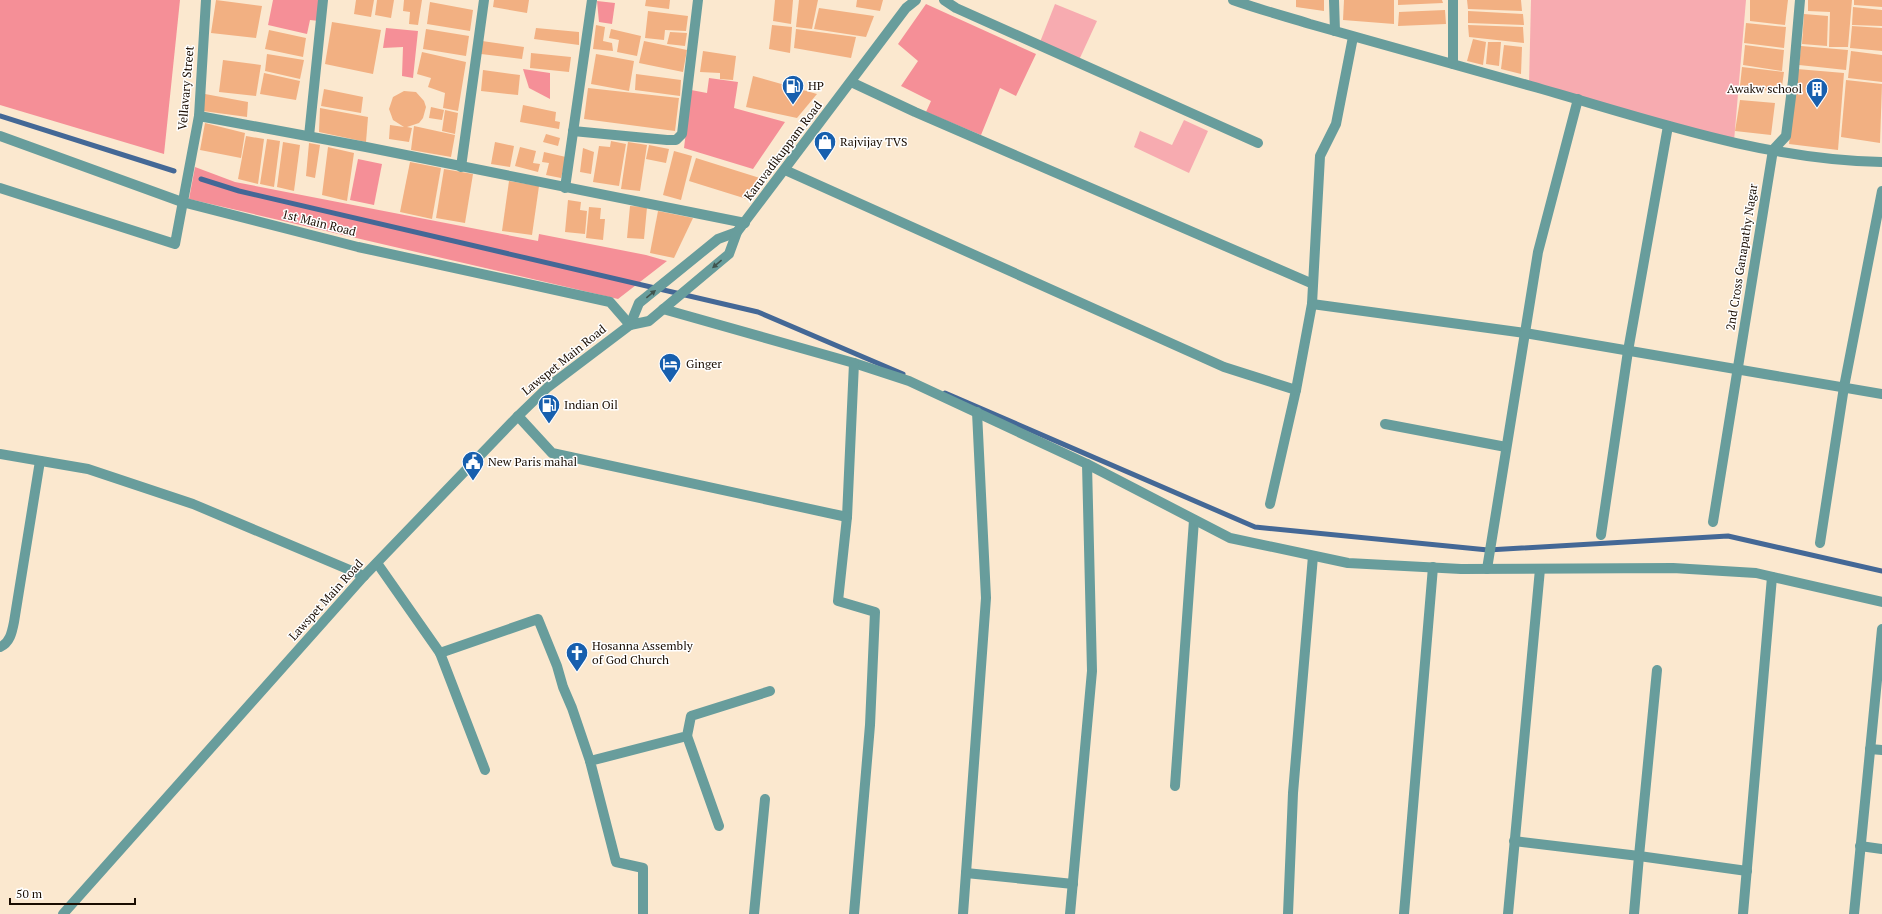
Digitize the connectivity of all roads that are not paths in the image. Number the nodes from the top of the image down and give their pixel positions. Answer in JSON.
{"nodes":[{"id":1,"x":206,"y":0,"type":"edge"},
{"id":2,"x":323,"y":0,"type":"edge"},
{"id":3,"x":484,"y":0,"type":"edge"},
{"id":4,"x":592,"y":0,"type":"edge"},
{"id":5,"x":698,"y":0,"type":"edge"},
{"id":6,"x":916,"y":0,"type":"edge"},
{"id":7,"x":944,"y":0,"type":"edge"},
{"id":8,"x":1233,"y":0,"type":"edge"},
{"id":9,"x":1334,"y":0,"type":"edge"},
{"id":10,"x":1453,"y":0,"type":"edge"},
{"id":11,"x":1800,"y":0,"type":"edge"},
{"id":12,"x":906,"y":4,"type":"edge"},
{"id":13,"x":1335,"y":31,"type":"junction"},
{"id":14,"x":1353,"y":37,"type":"junction"},
{"id":15,"x":1453,"y":64,"type":"junction"},
{"id":16,"x":851,"y":82,"type":"junction"},
{"id":17,"x":1578,"y":99,"type":"junction"},
{"id":18,"x":199,"y":116,"type":"junction"},
{"id":19,"x":1668,"y":126,"type":"junction"},
{"id":20,"x":573,"y":131,"type":"junction"},
{"id":21,"x":0,"y":136,"type":"edge"},
{"id":22,"x":309,"y":136,"type":"junction"},
{"id":23,"x":1258,"y":143,"type":"dead end"},
{"id":24,"x":1773,"y":150,"type":"junction"},
{"id":25,"x":1882,"y":162,"type":"edge"},
{"id":26,"x":461,"y":166,"type":"junction"},
{"id":27,"x":785,"y":170,"type":"junction"},
{"id":28,"x":0,"y":188,"type":"edge"},
{"id":29,"x":565,"y":188,"type":"junction"},
{"id":30,"x":1882,"y":191,"type":"edge"},
{"id":31,"x":182,"y":202,"type":"junction"},
{"id":32,"x":745,"y":223,"type":"junction"},
{"id":33,"x":737,"y":232,"type":"junction"},
{"id":34,"x":1313,"y":284,"type":"junction"},
{"id":35,"x":1312,"y":304,"type":"junction"},
{"id":36,"x":663,"y":309,"type":"junction"},
{"id":37,"x":630,"y":325,"type":"junction"},
{"id":38,"x":1525,"y":333,"type":"junction"},
{"id":39,"x":1628,"y":351,"type":"junction"},
{"id":40,"x":854,"y":363,"type":"junction"},
{"id":41,"x":1738,"y":369,"type":"junction"},
{"id":42,"x":1844,"y":387,"type":"junction"},
{"id":43,"x":1296,"y":390,"type":"junction"},
{"id":44,"x":1882,"y":394,"type":"edge"},
{"id":45,"x":977,"y":412,"type":"junction"},
{"id":46,"x":518,"y":416,"type":"junction"},
{"id":47,"x":1385,"y":424,"type":"dead end"},
{"id":48,"x":1506,"y":447,"type":"junction"},
{"id":49,"x":0,"y":454,"type":"edge"},
{"id":50,"x":40,"y":461,"type":"junction"},
{"id":51,"x":1087,"y":464,"type":"junction"},
{"id":52,"x":1270,"y":504,"type":"dead end"},
{"id":53,"x":847,"y":517,"type":"junction"},
{"id":54,"x":1194,"y":520,"type":"junction"},
{"id":55,"x":1713,"y":522,"type":"dead end"},
{"id":56,"x":1601,"y":535,"type":"dead end"},
{"id":57,"x":1820,"y":543,"type":"dead end"},
{"id":58,"x":1313,"y":556,"type":"junction"},
{"id":59,"x":377,"y":563,"type":"junction"},
{"id":60,"x":1433,"y":567,"type":"junction"},
{"id":61,"x":1487,"y":569,"type":"junction"},
{"id":62,"x":1540,"y":569,"type":"junction"},
{"id":63,"x":364,"y":576,"type":"junction"},
{"id":64,"x":1772,"y":577,"type":"junction"},
{"id":65,"x":1882,"y":602,"type":"edge"},
{"id":66,"x":1882,"y":629,"type":"edge"},
{"id":67,"x":0,"y":647,"type":"edge"},
{"id":68,"x":440,"y":653,"type":"junction"},
{"id":69,"x":1658,"y":670,"type":"dead end"},
{"id":70,"x":770,"y":691,"type":"dead end"},
{"id":71,"x":686,"y":736,"type":"junction"},
{"id":72,"x":1870,"y":749,"type":"junction"},
{"id":73,"x":1882,"y":750,"type":"edge"},
{"id":74,"x":590,"y":761,"type":"junction"},
{"id":75,"x":485,"y":770,"type":"dead end"},
{"id":76,"x":1175,"y":786,"type":"dead end"},
{"id":77,"x":765,"y":798,"type":"dead end"},
{"id":78,"x":719,"y":826,"type":"dead end"},
{"id":79,"x":1514,"y":841,"type":"junction"},
{"id":80,"x":1860,"y":846,"type":"junction"},
{"id":81,"x":1882,"y":849,"type":"edge"},
{"id":82,"x":1639,"y":856,"type":"junction"},
{"id":83,"x":1747,"y":871,"type":"junction"},
{"id":84,"x":966,"y":873,"type":"junction"},
{"id":85,"x":1073,"y":884,"type":"junction"},
{"id":86,"x":63,"y":914,"type":"edge"},
{"id":87,"x":643,"y":914,"type":"edge"},
{"id":88,"x":754,"y":914,"type":"edge"},
{"id":89,"x":854,"y":914,"type":"edge"},
{"id":90,"x":963,"y":914,"type":"edge"},
{"id":91,"x":1070,"y":914,"type":"edge"},
{"id":92,"x":1288,"y":914,"type":"edge"},
{"id":93,"x":1404,"y":914,"type":"edge"},
{"id":94,"x":1508,"y":914,"type":"edge"},
{"id":95,"x":1634,"y":914,"type":"edge"},
{"id":96,"x":1743,"y":914,"type":"edge"},
{"id":97,"x":1854,"y":914,"type":"edge"}],
"edges":[{"from":1,"to":18,"type":"street","name":"Vellavary Street"},
{"from":2,"to":22,"type":"street"},
{"from":3,"to":26,"type":"street"},
{"from":4,"to":20,"type":"street"},
{"from":5,"to":20,"type":"street"},
{"from":6,"to":12,"type":"street","name":"Karuvadikuppam Road"},
{"from":7,"to":23,"type":"street"},
{"from":8,"to":13,"type":"street"},
{"from":9,"to":13,"type":"street"},
{"from":10,"to":15,"type":"street"},
{"from":11,"to":24,"type":"street"},
{"from":12,"to":16,"type":"street","name":"Karuvadikuppam Road"},
{"from":13,"to":14,"type":"street"},
{"from":14,"to":15,"type":"street"},
{"from":14,"to":34,"type":"street"},
{"from":15,"to":17,"type":"street"},
{"from":16,"to":27,"type":"street","name":"Karuvadikuppam Road"},
{"from":16,"to":34,"type":"street"},
{"from":17,"to":19,"type":"street"},
{"from":17,"to":38,"type":"street"},
{"from":18,"to":22,"type":"street"},
{"from":18,"to":31,"type":"street","name":"Vellavary Street"},
{"from":19,"to":24,"type":"street"},
{"from":19,"to":39,"type":"street"},
{"from":20,"to":29,"type":"street"},
{"from":21,"to":31,"type":"street","name":"1st Main Road"},
{"from":22,"to":26,"type":"street"},
{"from":24,"to":25,"type":"street"},
{"from":24,"to":41,"type":"street","name":"2nd Cross Ganapathy Nagar"},
{"from":26,"to":29,"type":"street"},
{"from":27,"to":32,"type":"street","name":"Karuvadikuppam Road"},
{"from":27,"to":43,"type":"street"},
{"from":28,"to":31,"type":"street","name":"Vellavary Street"},
{"from":29,"to":32,"type":"street"},
{"from":30,"to":42,"type":"street"},
{"from":31,"to":37,"type":"street","name":"1st Main Road"},
{"from":32,"to":33,"type":"street","name":"Karuvadikuppam Road"},
{"from":33,"to":36,"type":"street","one_way":true},
{"from":37,"to":33,"type":"street","one_way":true},
{"from":34,"to":35,"type":"street"},
{"from":35,"to":38,"type":"street"},
{"from":35,"to":43,"type":"street"},
{"from":36,"to":37,"type":"street"},
{"from":36,"to":40,"type":"street"},
{"from":37,"to":46,"type":"street","name":"Lawspet Main Road"},
{"from":38,"to":39,"type":"street"},
{"from":38,"to":48,"type":"street"},
{"from":39,"to":41,"type":"street"},
{"from":39,"to":56,"type":"street"},
{"from":40,"to":45,"type":"street"},
{"from":40,"to":53,"type":"street"},
{"from":41,"to":42,"type":"street"},
{"from":41,"to":55,"type":"street","name":"2nd Cross Ganapathy Nagar"},
{"from":42,"to":44,"type":"street"},
{"from":42,"to":57,"type":"street"},
{"from":43,"to":52,"type":"street"},
{"from":45,"to":51,"type":"street"},
{"from":45,"to":84,"type":"street"},
{"from":46,"to":53,"type":"street"},
{"from":46,"to":59,"type":"street","name":"Lawspet Main Road"},
{"from":47,"to":48,"type":"street"},
{"from":48,"to":61,"type":"street"},
{"from":49,"to":50,"type":"street"},
{"from":50,"to":63,"type":"street"},
{"from":50,"to":67,"type":"street"},
{"from":51,"to":54,"type":"street"},
{"from":51,"to":85,"type":"street"},
{"from":53,"to":89,"type":"street"},
{"from":54,"to":58,"type":"street"},
{"from":54,"to":76,"type":"street"},
{"from":58,"to":60,"type":"street"},
{"from":58,"to":92,"type":"street"},
{"from":59,"to":63,"type":"street","name":"Lawspet Main Road"},
{"from":59,"to":68,"type":"street"},
{"from":60,"to":61,"type":"street"},
{"from":60,"to":93,"type":"street"},
{"from":61,"to":62,"type":"street"},
{"from":62,"to":64,"type":"street"},
{"from":62,"to":79,"type":"street"},
{"from":63,"to":86,"type":"street","name":"Lawspet Main Road"},
{"from":64,"to":65,"type":"street"},
{"from":64,"to":83,"type":"street"},
{"from":66,"to":72,"type":"street"},
{"from":68,"to":74,"type":"street"},
{"from":68,"to":75,"type":"street"},
{"from":69,"to":82,"type":"street"},
{"from":70,"to":71,"type":"street"},
{"from":71,"to":74,"type":"street"},
{"from":71,"to":78,"type":"street"},
{"from":72,"to":73,"type":"street"},
{"from":72,"to":80,"type":"street"},
{"from":74,"to":87,"type":"street"},
{"from":77,"to":88,"type":"street"},
{"from":79,"to":82,"type":"street"},
{"from":79,"to":94,"type":"street"},
{"from":80,"to":81,"type":"street"},
{"from":80,"to":97,"type":"street"},
{"from":82,"to":83,"type":"street"},
{"from":82,"to":95,"type":"street"},
{"from":83,"to":96,"type":"street"},
{"from":84,"to":85,"type":"street"},
{"from":84,"to":90,"type":"street"},
{"from":85,"to":91,"type":"street"}]}
